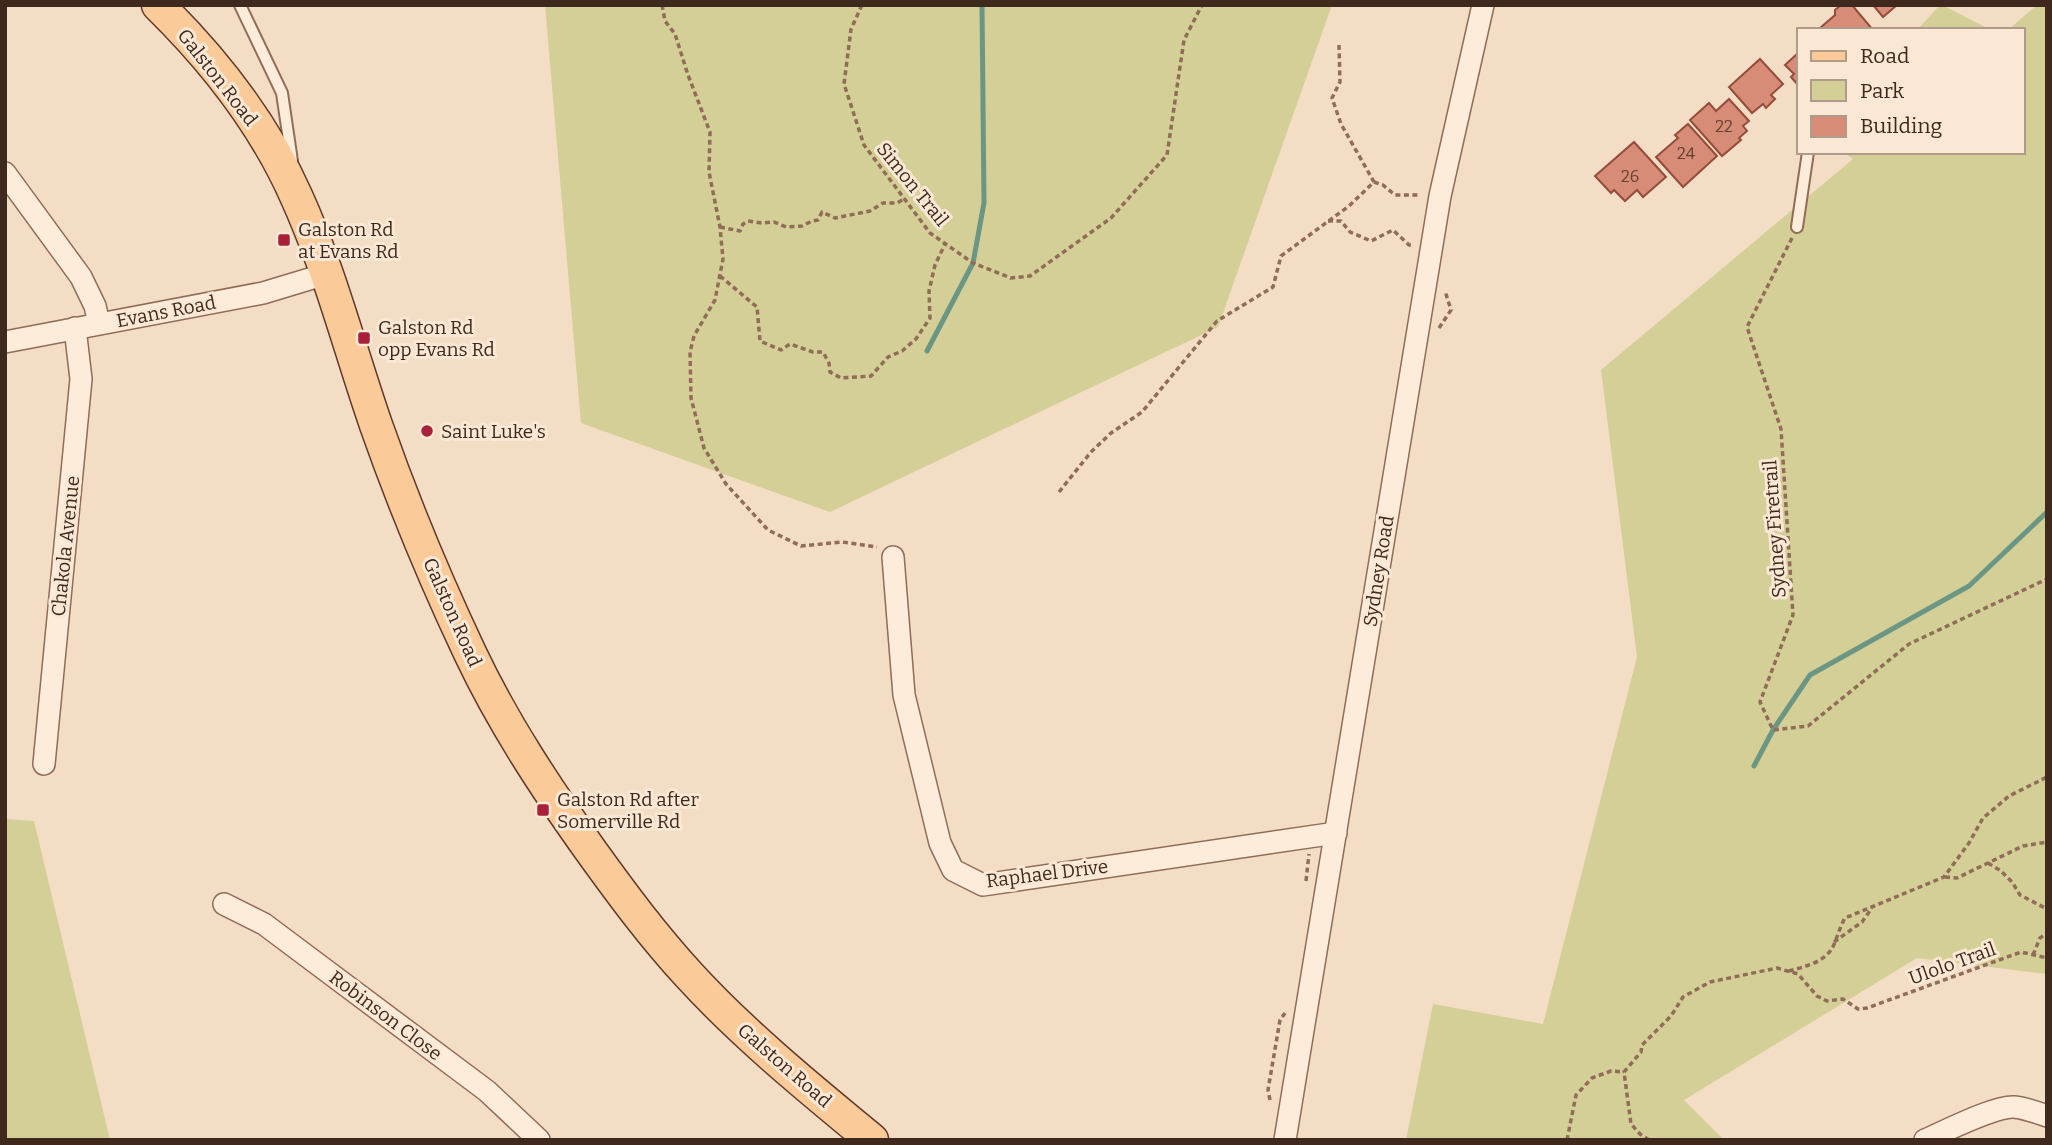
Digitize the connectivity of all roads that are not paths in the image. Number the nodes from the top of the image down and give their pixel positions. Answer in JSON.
{"nodes":[{"id":1,"x":158,"y":5,"type":"edge"},
{"id":2,"x":240,"y":5,"type":"edge"},
{"id":3,"x":1483,"y":5,"type":"edge"},
{"id":4,"x":1808,"y":154,"type":"edge"},
{"id":5,"x":5,"y":173,"type":"edge"},
{"id":6,"x":297,"y":198,"type":"junction"},
{"id":7,"x":1797,"y":227,"type":"road end"},
{"id":8,"x":326,"y":274,"type":"junction"},
{"id":9,"x":99,"y":323,"type":"junction"},
{"id":10,"x":75,"y":328,"type":"junction"},
{"id":11,"x":5,"y":342,"type":"edge"},
{"id":12,"x":893,"y":557,"type":"road end"},
{"id":13,"x":44,"y":764,"type":"dead end"},
{"id":14,"x":1336,"y":833,"type":"junction"},
{"id":15,"x":224,"y":904,"type":"dead end"},
{"id":16,"x":2047,"y":1116,"type":"edge"},
{"id":17,"x":539,"y":1140,"type":"edge"},
{"id":18,"x":872,"y":1140,"type":"edge"},
{"id":19,"x":1285,"y":1140,"type":"edge"},
{"id":20,"x":1925,"y":1140,"type":"edge"}],
"edges":[{"from":1,"to":6,"type":"main road","name":"Galston Road"},
{"from":2,"to":6,"type":"lane"},
{"from":3,"to":14,"type":"street","name":"Sydney Road"},
{"from":4,"to":7,"type":"lane"},
{"from":5,"to":9,"type":"street"},
{"from":6,"to":8,"type":"main road","name":"Galston Road"},
{"from":8,"to":9,"type":"street","name":"Evans Road"},
{"from":8,"to":18,"type":"main road","name":"Galston Road"},
{"from":9,"to":10,"type":"street","name":"Evans Road"},
{"from":10,"to":11,"type":"street","name":"Evans Road"},
{"from":10,"to":13,"type":"street","name":"Chakola Avenue"},
{"from":12,"to":14,"type":"street","name":"Raphael Drive"},
{"from":14,"to":19,"type":"street","name":"Sydney Road"},
{"from":15,"to":17,"type":"street","name":"Robinson Close"},
{"from":16,"to":20,"type":"street"}]}
